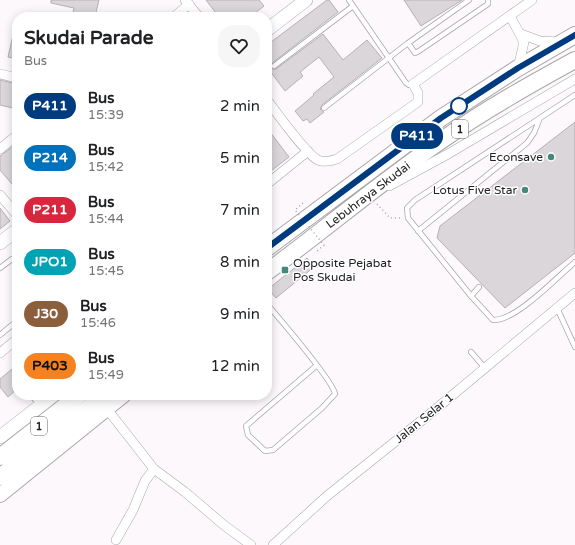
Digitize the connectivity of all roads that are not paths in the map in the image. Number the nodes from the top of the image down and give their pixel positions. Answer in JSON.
{"nodes":[{"id":1,"x":306,"y":0,"type":"edge"},
{"id":2,"x":349,"y":0,"type":"edge"},
{"id":3,"x":469,"y":0,"type":"edge"},
{"id":4,"x":488,"y":0,"type":"edge"},
{"id":5,"x":532,"y":0,"type":"edge"},
{"id":6,"x":187,"y":2,"type":"edge"},
{"id":7,"x":353,"y":6,"type":"junction"},
{"id":8,"x":178,"y":12,"type":"edge"},
{"id":9,"x":195,"y":12,"type":"edge"},
{"id":10,"x":510,"y":16,"type":"junction"},
{"id":11,"x":272,"y":26,"type":"edge"},
{"id":12,"x":521,"y":34,"type":"junction"},
{"id":13,"x":568,"y":38,"type":"edge"},
{"id":14,"x":408,"y":43,"type":"junction"},
{"id":15,"x":388,"y":58,"type":"junction"},
{"id":16,"x":575,"y":60,"type":"edge"},
{"id":17,"x":274,"y":66,"type":"dead end"},
{"id":18,"x":518,"y":68,"type":"junction"},
{"id":19,"x":0,"y":74,"type":"edge"},
{"id":20,"x":12,"y":77,"type":"edge"},
{"id":21,"x":575,"y":79,"type":"edge"},
{"id":22,"x":413,"y":84,"type":"junction"},
{"id":23,"x":575,"y":95,"type":"edge"},
{"id":24,"x":272,"y":106,"type":"edge"},
{"id":25,"x":324,"y":108,"type":"dead end"},
{"id":26,"x":540,"y":118,"type":"junction"},
{"id":27,"x":12,"y":139,"type":"edge"},
{"id":28,"x":0,"y":149,"type":"edge"},
{"id":29,"x":308,"y":151,"type":"junction"},
{"id":30,"x":272,"y":180,"type":"edge"},
{"id":31,"x":0,"y":195,"type":"edge"},
{"id":32,"x":351,"y":207,"type":"junction"},
{"id":33,"x":12,"y":209,"type":"edge"},
{"id":34,"x":418,"y":231,"type":"junction"},
{"id":35,"x":12,"y":234,"type":"edge"},
{"id":36,"x":0,"y":243,"type":"edge"},
{"id":37,"x":272,"y":244,"type":"edge"},
{"id":38,"x":12,"y":259,"type":"edge"},
{"id":39,"x":575,"y":262,"type":"edge"},
{"id":40,"x":0,"y":268,"type":"edge"},
{"id":41,"x":272,"y":268,"type":"edge"},
{"id":42,"x":479,"y":286,"type":"dead end"},
{"id":43,"x":575,"y":293,"type":"edge"},
{"id":44,"x":471,"y":296,"type":"junction"},
{"id":45,"x":557,"y":308,"type":"junction"},
{"id":46,"x":272,"y":310,"type":"edge"},
{"id":47,"x":12,"y":325,"type":"edge"},
{"id":48,"x":0,"y":335,"type":"edge"},
{"id":49,"x":12,"y":343,"type":"edge"},
{"id":50,"x":575,"y":347,"type":"edge"},
{"id":51,"x":0,"y":352,"type":"edge"},
{"id":52,"x":471,"y":352,"type":"dead end"},
{"id":53,"x":316,"y":366,"type":"junction"},
{"id":54,"x":485,"y":368,"type":"junction"},
{"id":55,"x":35,"y":400,"type":"edge"},
{"id":56,"x":48,"y":400,"type":"edge"},
{"id":57,"x":73,"y":400,"type":"edge"},
{"id":58,"x":106,"y":402,"type":"edge"},
{"id":59,"x":40,"y":406,"type":"junction"},
{"id":60,"x":0,"y":437,"type":"edge"},
{"id":61,"x":0,"y":457,"type":"edge"},
{"id":62,"x":24,"y":459,"type":"junction"},
{"id":63,"x":154,"y":469,"type":"junction"},
{"id":64,"x":0,"y":477,"type":"edge"},
{"id":65,"x":0,"y":482,"type":"edge"},
{"id":66,"x":0,"y":495,"type":"edge"},
{"id":67,"x":116,"y":540,"type":"dead end"},
{"id":68,"x":251,"y":545,"type":"edge"},
{"id":69,"x":273,"y":545,"type":"edge"}],
"edges":[{"from":1,"to":11,"type":"street"},
{"from":2,"to":7,"type":"lane"},
{"from":3,"to":14,"type":"lane"},
{"from":4,"to":14,"type":"lane"},
{"from":5,"to":10,"type":"street"},
{"from":6,"to":8,"type":"street"},
{"from":6,"to":9,"type":"street"},
{"from":7,"to":15,"type":"lane"},
{"from":7,"to":17,"type":"lane"},
{"from":10,"to":12,"type":"street"},
{"from":10,"to":22,"type":"street"},
{"from":12,"to":13,"type":"street"},
{"from":12,"to":18,"type":"street"},
{"from":13,"to":18,"type":"highway","name":"Lebuhraya Skudai","number":"1"},
{"from":14,"to":15,"type":"lane"},
{"from":15,"to":22,"type":"lane"},
{"from":15,"to":25,"type":"lane"},
{"from":16,"to":32,"type":"highway","name":"Lebuhraya Skudai","number":"1"},
{"from":18,"to":37,"type":"highway","name":"Lebuhraya Skudai","number":"1"},
{"from":19,"to":20,"type":"street"},
{"from":21,"to":32,"type":"street"},
{"from":22,"to":29,"type":"street"},
{"from":23,"to":26,"type":"lane"},
{"from":24,"to":29,"type":"street"},
{"from":26,"to":34,"type":"lane"},
{"from":26,"to":34,"type":"lane"},
{"from":27,"to":28,"type":"street"},
{"from":29,"to":30,"type":"street"},
{"from":31,"to":33,"type":"street"},
{"from":32,"to":41,"type":"highway","name":"Lebuhraya Skudai","number":"1"},
{"from":34,"to":44,"type":"lane"},
{"from":35,"to":36,"type":"street"},
{"from":38,"to":40,"type":"lane"},
{"from":39,"to":44,"type":"lane"},
{"from":42,"to":44,"type":"lane"},
{"from":43,"to":45,"type":"street","name":"Jalan Selar 1"},
{"from":45,"to":50,"type":"lane"},
{"from":45,"to":54,"type":"street","name":"Jalan Selar 1"},
{"from":46,"to":53,"type":"lane"},
{"from":47,"to":48,"type":"lane"},
{"from":49,"to":51,"type":"street"},
{"from":52,"to":54,"type":"lane"},
{"from":53,"to":53,"type":"lane"},
{"from":54,"to":69,"type":"street","name":"Jalan Selar 1"},
{"from":55,"to":59,"type":"lane"},
{"from":56,"to":59,"type":"street"},
{"from":57,"to":61,"type":"highway","number":"1"},
{"from":58,"to":62,"type":"highway","number":"1"},
{"from":58,"to":63,"type":"street"},
{"from":58,"to":66,"type":"main road"},
{"from":59,"to":60,"type":"street"},
{"from":62,"to":64,"type":"highway","number":"1"},
{"from":62,"to":65,"type":"highway"},
{"from":63,"to":67,"type":"street"},
{"from":63,"to":68,"type":"street"}]}
